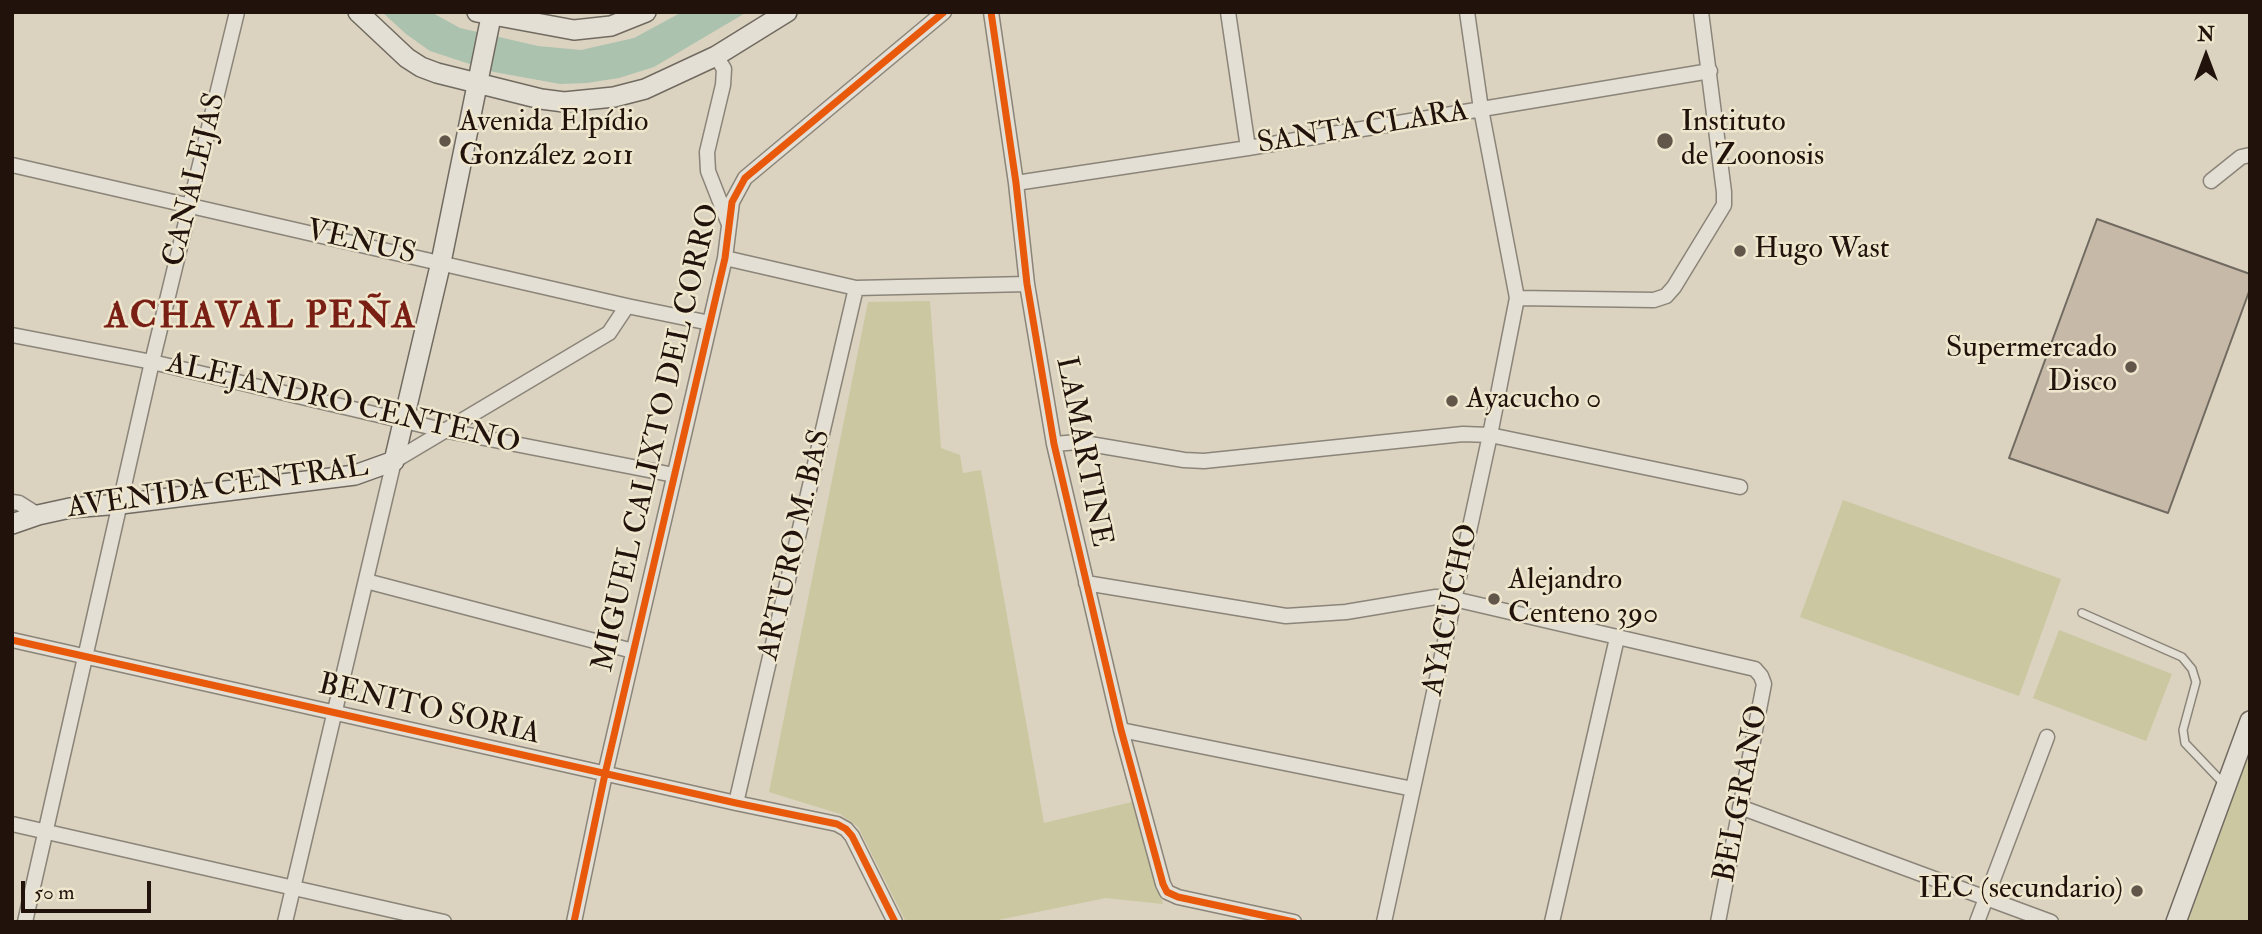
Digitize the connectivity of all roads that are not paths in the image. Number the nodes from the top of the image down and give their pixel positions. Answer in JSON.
{"nodes":[{"id":1,"x":237,"y":12,"type":"edge"},
{"id":2,"x":358,"y":12,"type":"edge"},
{"id":3,"x":646,"y":12,"type":"edge"},
{"id":4,"x":788,"y":12,"type":"edge"},
{"id":5,"x":944,"y":12,"type":"edge"},
{"id":6,"x":991,"y":12,"type":"edge"},
{"id":7,"x":1228,"y":12,"type":"edge"},
{"id":8,"x":1467,"y":12,"type":"edge"},
{"id":9,"x":1701,"y":12,"type":"edge"},
{"id":10,"x":487,"y":17,"type":"edge"},
{"id":11,"x":716,"y":56,"type":"junction"},
{"id":12,"x":1710,"y":71,"type":"junction"},
{"id":13,"x":478,"y":78,"type":"junction"},
{"id":14,"x":1481,"y":109,"type":"junction"},
{"id":15,"x":1248,"y":148,"type":"junction"},
{"id":16,"x":2250,"y":155,"type":"edge"},
{"id":17,"x":12,"y":165,"type":"edge"},
{"id":18,"x":2211,"y":181,"type":"dead end"},
{"id":19,"x":1016,"y":183,"type":"junction"},
{"id":20,"x":189,"y":206,"type":"junction"},
{"id":21,"x":728,"y":223,"type":"junction"},
{"id":22,"x":725,"y":258,"type":"junction"},
{"id":23,"x":441,"y":262,"type":"junction"},
{"id":24,"x":1027,"y":284,"type":"junction"},
{"id":25,"x":856,"y":288,"type":"junction"},
{"id":26,"x":1517,"y":298,"type":"junction"},
{"id":27,"x":627,"y":306,"type":"junction"},
{"id":28,"x":710,"y":323,"type":"junction"},
{"id":29,"x":12,"y":335,"type":"edge"},
{"id":30,"x":152,"y":362,"type":"junction"},
{"id":31,"x":404,"y":421,"type":"junction"},
{"id":32,"x":443,"y":430,"type":"junction"},
{"id":33,"x":1490,"y":435,"type":"junction"},
{"id":34,"x":1054,"y":443,"type":"junction"},
{"id":35,"x":394,"y":461,"type":"junction"},
{"id":36,"x":674,"y":475,"type":"junction"},
{"id":37,"x":1740,"y":487,"type":"dead end"},
{"id":38,"x":12,"y":502,"type":"edge"},
{"id":39,"x":121,"y":504,"type":"junction"},
{"id":40,"x":38,"y":515,"type":"junction"},
{"id":41,"x":12,"y":524,"type":"edge"},
{"id":42,"x":366,"y":580,"type":"junction"},
{"id":43,"x":1086,"y":583,"type":"junction"},
{"id":44,"x":1454,"y":599,"type":"junction"},
{"id":45,"x":2082,"y":613,"type":"dead end"},
{"id":46,"x":1617,"y":638,"type":"junction"},
{"id":47,"x":12,"y":640,"type":"edge"},
{"id":48,"x":634,"y":651,"type":"junction"},
{"id":49,"x":86,"y":657,"type":"junction"},
{"id":50,"x":335,"y":713,"type":"junction"},
{"id":51,"x":2250,"y":721,"type":"edge"},
{"id":52,"x":1121,"y":730,"type":"junction"},
{"id":53,"x":2047,"y":737,"type":"dead end"},
{"id":54,"x":606,"y":774,"type":"junction"},
{"id":55,"x":2226,"y":785,"type":"junction"},
{"id":56,"x":1413,"y":789,"type":"junction"},
{"id":57,"x":736,"y":803,"type":"junction"},
{"id":58,"x":1740,"y":807,"type":"junction"},
{"id":59,"x":12,"y":824,"type":"edge"},
{"id":60,"x":46,"y":832,"type":"junction"},
{"id":61,"x":293,"y":888,"type":"junction"},
{"id":62,"x":1987,"y":897,"type":"junction"},
{"id":63,"x":1228,"y":915,"type":"edge"},
{"id":64,"x":25,"y":922,"type":"edge"},
{"id":65,"x":285,"y":922,"type":"edge"},
{"id":66,"x":444,"y":922,"type":"edge"},
{"id":67,"x":574,"y":922,"type":"edge"},
{"id":68,"x":895,"y":922,"type":"edge"},
{"id":69,"x":1294,"y":922,"type":"edge"},
{"id":70,"x":1384,"y":922,"type":"edge"},
{"id":71,"x":1552,"y":922,"type":"edge"},
{"id":72,"x":1718,"y":922,"type":"edge"},
{"id":73,"x":1977,"y":922,"type":"edge"},
{"id":74,"x":2051,"y":922,"type":"edge"},
{"id":75,"x":2176,"y":922,"type":"edge"}],
"edges":[{"from":1,"to":20,"type":"street","name":"CANALEJAS"},
{"from":2,"to":13,"type":"main road"},
{"from":3,"to":10,"type":"main road"},
{"from":4,"to":11,"type":"main road"},
{"from":5,"to":21,"type":"street","name":"MIGUEL CALIXTO DEL CORRO"},
{"from":6,"to":19,"type":"street","name":"LAMARTINE"},
{"from":7,"to":15,"type":"street"},
{"from":8,"to":14,"type":"street"},
{"from":9,"to":12,"type":"street"},
{"from":10,"to":13,"type":"main road"},
{"from":11,"to":13,"type":"main road"},
{"from":11,"to":21,"type":"street","name":"MIGUEL CALIXTO DEL CORRO"},
{"from":12,"to":14,"type":"street","name":"SANTA CLARA"},
{"from":12,"to":26,"type":"street"},
{"from":13,"to":23,"type":"main road"},
{"from":14,"to":15,"type":"street","name":"SANTA CLARA"},
{"from":14,"to":26,"type":"street"},
{"from":15,"to":19,"type":"street","name":"SANTA CLARA"},
{"from":16,"to":18,"type":"street"},
{"from":17,"to":20,"type":"street","name":"VENUS"},
{"from":19,"to":24,"type":"street","name":"LAMARTINE"},
{"from":20,"to":23,"type":"street","name":"VENUS"},
{"from":20,"to":30,"type":"street","name":"CANALEJAS"},
{"from":21,"to":22,"type":"street","name":"MIGUEL CALIXTO DEL CORRO"},
{"from":22,"to":25,"type":"street"},
{"from":22,"to":28,"type":"street","name":"MIGUEL CALIXTO DEL CORRO"},
{"from":23,"to":27,"type":"street","name":"VENUS"},
{"from":23,"to":31,"type":"main road"},
{"from":24,"to":25,"type":"street"},
{"from":24,"to":34,"type":"street","name":"LAMARTINE"},
{"from":25,"to":57,"type":"street","name":"ARTURO M. BAS"},
{"from":26,"to":33,"type":"street","name":"AYACUCHO"},
{"from":27,"to":28,"type":"street","name":"VENUS"},
{"from":27,"to":32,"type":"street","name":"AVENIDA CENTRAL"},
{"from":28,"to":36,"type":"street","name":"MIGUEL CALIXTO DEL CORRO"},
{"from":29,"to":30,"type":"street","name":"ALEJANDRO CENTENO"},
{"from":30,"to":31,"type":"street","name":"ALEJANDRO CENTENO"},
{"from":30,"to":39,"type":"street","name":"CANALEJAS"},
{"from":31,"to":32,"type":"street","name":"ALEJANDRO CENTENO"},
{"from":31,"to":35,"type":"main road"},
{"from":32,"to":35,"type":"street","name":"AVENIDA CENTRAL"},
{"from":32,"to":36,"type":"street","name":"ALEJANDRO CENTENO"},
{"from":33,"to":34,"type":"street"},
{"from":33,"to":37,"type":"street"},
{"from":33,"to":44,"type":"street","name":"AYACUCHO"},
{"from":34,"to":43,"type":"street","name":"LAMARTINE"},
{"from":35,"to":39,"type":"main road","name":"AVENIDA CENTRAL"},
{"from":35,"to":42,"type":"street"},
{"from":36,"to":48,"type":"street","name":"MIGUEL CALIXTO DEL CORRO"},
{"from":38,"to":40,"type":"street"},
{"from":39,"to":40,"type":"main road","name":"AVENIDA CENTRAL"},
{"from":39,"to":49,"type":"street","name":"CANALEJAS"},
{"from":40,"to":41,"type":"main road","name":"AVENIDA CENTRAL"},
{"from":42,"to":48,"type":"street"},
{"from":42,"to":50,"type":"street"},
{"from":43,"to":44,"type":"street"},
{"from":43,"to":52,"type":"street","name":"LAMARTINE"},
{"from":44,"to":46,"type":"street"},
{"from":44,"to":56,"type":"street","name":"AYACUCHO"},
{"from":45,"to":55,"type":"lane"},
{"from":46,"to":58,"type":"street","name":"BELGRANO"},
{"from":46,"to":71,"type":"street"},
{"from":47,"to":49,"type":"street","name":"BENITO SORIA"},
{"from":48,"to":54,"type":"street","name":"MIGUEL CALIXTO DEL CORRO"},
{"from":49,"to":50,"type":"street","name":"BENITO SORIA"},
{"from":49,"to":60,"type":"street","name":"CANALEJAS"},
{"from":50,"to":54,"type":"street","name":"BENITO SORIA"},
{"from":50,"to":61,"type":"street"},
{"from":51,"to":55,"type":"main road"},
{"from":52,"to":56,"type":"street"},
{"from":52,"to":63,"type":"street","name":"LAMARTINE"},
{"from":53,"to":62,"type":"street"},
{"from":54,"to":57,"type":"street","name":"BENITO SORIA"},
{"from":54,"to":67,"type":"street","name":"MIGUEL CALIXTO DEL CORRO"},
{"from":55,"to":75,"type":"main road"},
{"from":56,"to":70,"type":"street","name":"AYACUCHO"},
{"from":57,"to":68,"type":"street","name":"BENITO SORIA"},
{"from":58,"to":62,"type":"street"},
{"from":58,"to":72,"type":"street","name":"BELGRANO"},
{"from":59,"to":60,"type":"street"},
{"from":60,"to":61,"type":"street"},
{"from":60,"to":64,"type":"street","name":"CANALEJAS"},
{"from":61,"to":65,"type":"street"},
{"from":61,"to":66,"type":"street"},
{"from":62,"to":73,"type":"street"},
{"from":62,"to":74,"type":"street"},
{"from":63,"to":69,"type":"street"}]}
